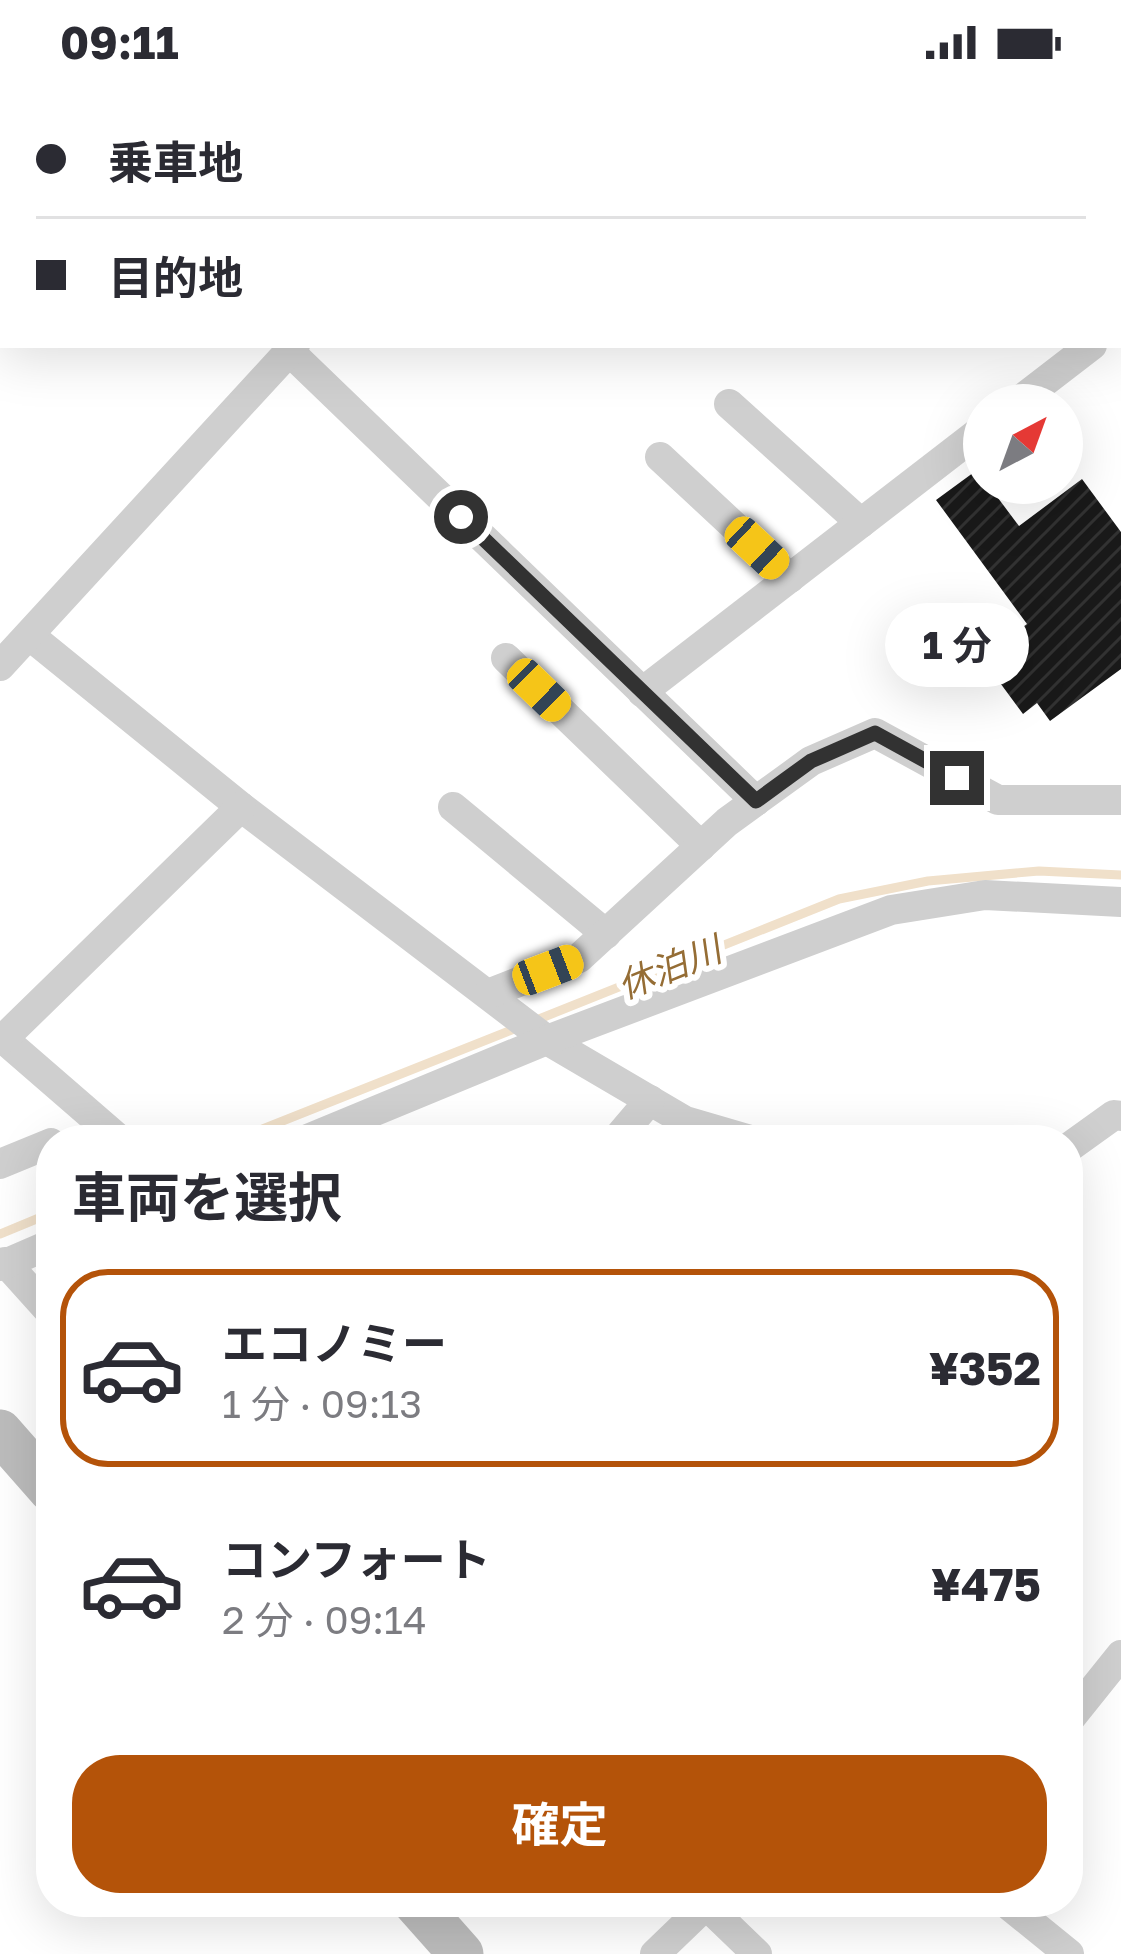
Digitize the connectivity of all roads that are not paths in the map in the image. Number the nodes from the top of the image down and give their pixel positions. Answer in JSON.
{"nodes":[{"id":1,"x":292,"y":348,"type":"edge"},
{"id":2,"x":1088,"y":348,"type":"edge"},
{"id":3,"x":1041,"y":384,"type":"edge"},
{"id":4,"x":730,"y":404,"type":"dead end"},
{"id":5,"x":963,"y":444,"type":"edge"},
{"id":6,"x":660,"y":457,"type":"dead end"},
{"id":7,"x":861,"y":523,"type":"junction"},
{"id":8,"x":790,"y":578,"type":"junction"},
{"id":9,"x":29,"y":635,"type":"junction"},
{"id":10,"x":506,"y":658,"type":"dead end"},
{"id":11,"x":0,"y":666,"type":"edge"},
{"id":12,"x":642,"y":692,"type":"junction"},
{"id":13,"x":1121,"y":800,"type":"edge"},
{"id":14,"x":756,"y":801,"type":"junction"},
{"id":15,"x":241,"y":807,"type":"junction"},
{"id":16,"x":453,"y":807,"type":"dead end"},
{"id":17,"x":701,"y":846,"type":"junction"},
{"id":18,"x":1121,"y":902,"type":"edge"},
{"id":19,"x":605,"y":934,"type":"junction"},
{"id":20,"x":498,"y":1001,"type":"junction"},
{"id":21,"x":2,"y":1038,"type":"edge"},
{"id":22,"x":547,"y":1040,"type":"junction"},
{"id":23,"x":650,"y":1100,"type":"junction"},
{"id":24,"x":1121,"y":1116,"type":"edge"},
{"id":25,"x":102,"y":1125,"type":"edge"},
{"id":26,"x":341,"y":1125,"type":"edge"},
{"id":27,"x":629,"y":1125,"type":"edge"},
{"id":28,"x":701,"y":1125,"type":"edge"},
{"id":29,"x":1083,"y":1137,"type":"edge"},
{"id":30,"x":36,"y":1149,"type":"edge"},
{"id":31,"x":0,"y":1164,"type":"edge"},
{"id":32,"x":36,"y":1250,"type":"edge"},
{"id":33,"x":3,"y":1264,"type":"edge"},
{"id":34,"x":36,"y":1298,"type":"edge"},
{"id":35,"x":0,"y":1432,"type":"edge"},
{"id":36,"x":36,"y":1473,"type":"edge"},
{"id":37,"x":1121,"y":1655,"type":"edge"},
{"id":38,"x":1083,"y":1702,"type":"edge"},
{"id":39,"x":428,"y":1917,"type":"edge"},
{"id":40,"x":692,"y":1917,"type":"edge"},
{"id":41,"x":720,"y":1917,"type":"edge"},
{"id":42,"x":1023,"y":1917,"type":"edge"},
{"id":43,"x":461,"y":1954,"type":"edge"},
{"id":44,"x":655,"y":1954,"type":"edge"},
{"id":45,"x":757,"y":1954,"type":"edge"},
{"id":46,"x":1069,"y":1954,"type":"edge"}],
"edges":[{"from":1,"to":9,"type":"street"},
{"from":1,"to":12,"type":"street"},
{"from":2,"to":3,"type":"street"},
{"from":4,"to":7,"type":"street"},
{"from":5,"to":7,"type":"street"},
{"from":6,"to":8,"type":"street"},
{"from":7,"to":8,"type":"street"},
{"from":8,"to":12,"type":"street"},
{"from":9,"to":11,"type":"street"},
{"from":9,"to":15,"type":"street"},
{"from":10,"to":17,"type":"street"},
{"from":12,"to":14,"type":"street"},
{"from":13,"to":14,"type":"street"},
{"from":14,"to":17,"type":"street"},
{"from":15,"to":20,"type":"street"},
{"from":15,"to":21,"type":"street"},
{"from":16,"to":19,"type":"street"},
{"from":17,"to":19,"type":"street"},
{"from":18,"to":22,"type":"street"},
{"from":19,"to":20,"type":"street"},
{"from":20,"to":22,"type":"street"},
{"from":21,"to":25,"type":"street"},
{"from":22,"to":23,"type":"street"},
{"from":22,"to":26,"type":"street"},
{"from":23,"to":27,"type":"street"},
{"from":23,"to":28,"type":"street"},
{"from":24,"to":29,"type":"street"},
{"from":30,"to":31,"type":"street"},
{"from":32,"to":33,"type":"street"},
{"from":33,"to":34,"type":"street"},
{"from":35,"to":36,"type":"street"},
{"from":37,"to":38,"type":"street"},
{"from":39,"to":43,"type":"street"},
{"from":40,"to":44,"type":"street"},
{"from":41,"to":45,"type":"street"},
{"from":42,"to":46,"type":"street"}]}
